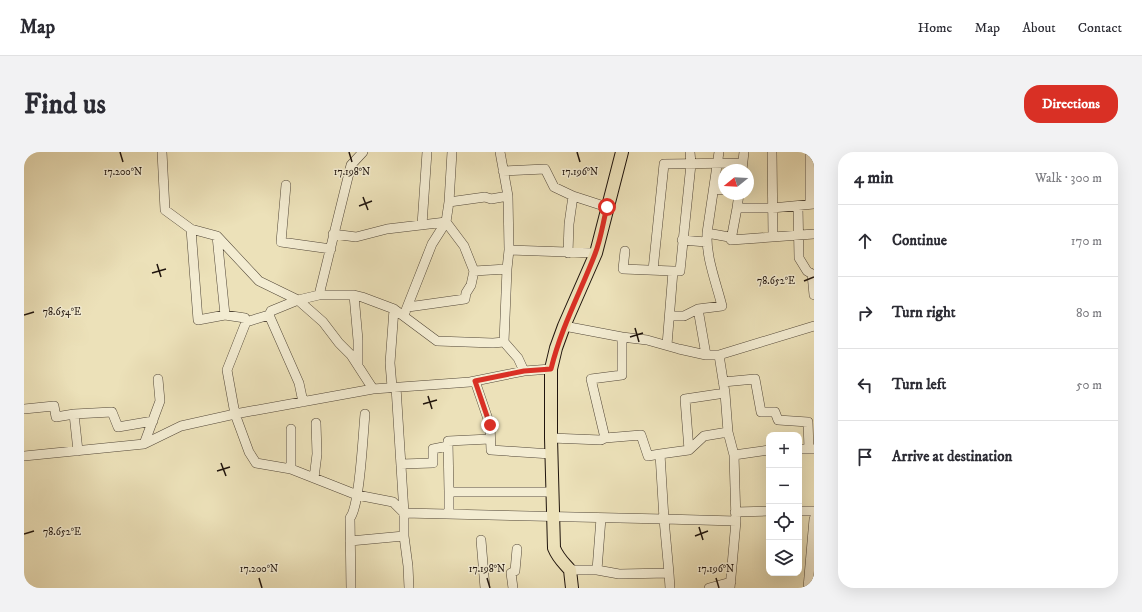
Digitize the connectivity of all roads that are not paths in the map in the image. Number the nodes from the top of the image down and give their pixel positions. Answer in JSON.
{"nodes":[{"id":1,"x":162,"y":152,"type":"edge"},
{"id":2,"x":363,"y":152,"type":"edge"},
{"id":3,"x":427,"y":152,"type":"edge"},
{"id":4,"x":452,"y":152,"type":"edge"},
{"id":5,"x":500,"y":152,"type":"edge"},
{"id":6,"x":622,"y":152,"type":"edge"},
{"id":7,"x":690,"y":152,"type":"edge"},
{"id":8,"x":719,"y":152,"type":"edge"},
{"id":9,"x":744,"y":152,"type":"edge"},
{"id":10,"x":772,"y":152,"type":"edge"},
{"id":11,"x":810,"y":152,"type":"edge"},
{"id":12,"x":691,"y":164,"type":"junction"},
{"id":13,"x":717,"y":164,"type":"junction"},
{"id":14,"x":742,"y":164,"type":"edge"},
{"id":15,"x":503,"y":171,"type":"junction"},
{"id":16,"x":286,"y":185,"type":"dead end"},
{"id":17,"x":714,"y":189,"type":"junction"},
{"id":18,"x":718,"y":189,"type":"edge"},
{"id":19,"x":508,"y":196,"type":"junction"},
{"id":20,"x":573,"y":196,"type":"junction"},
{"id":21,"x":738,"y":200,"type":"edge"},
{"id":22,"x":449,"y":202,"type":"junction"},
{"id":23,"x":812,"y":204,"type":"edge"},
{"id":24,"x":798,"y":206,"type":"junction"},
{"id":25,"x":607,"y":207,"type":"junction"},
{"id":26,"x":737,"y":208,"type":"junction"},
{"id":27,"x":772,"y":208,"type":"junction"},
{"id":28,"x":446,"y":222,"type":"junction"},
{"id":29,"x":422,"y":225,"type":"junction"},
{"id":30,"x":191,"y":229,"type":"junction"},
{"id":31,"x":707,"y":233,"type":"junction"},
{"id":32,"x":334,"y":234,"type":"junction"},
{"id":33,"x":814,"y":234,"type":"edge"},
{"id":34,"x":217,"y":236,"type":"junction"},
{"id":35,"x":798,"y":236,"type":"junction"},
{"id":36,"x":773,"y":237,"type":"junction"},
{"id":37,"x":682,"y":240,"type":"junction"},
{"id":38,"x":732,"y":240,"type":"junction"},
{"id":39,"x":706,"y":242,"type":"junction"},
{"id":40,"x":331,"y":249,"type":"junction"},
{"id":41,"x":509,"y":250,"type":"junction"},
{"id":42,"x":625,"y":251,"type":"dead end"},
{"id":43,"x":568,"y":253,"type":"junction"},
{"id":44,"x":596,"y":253,"type":"junction"},
{"id":45,"x":507,"y":269,"type":"junction"},
{"id":46,"x":653,"y":270,"type":"junction"},
{"id":47,"x":474,"y":271,"type":"junction"},
{"id":48,"x":673,"y":271,"type":"junction"},
{"id":49,"x":813,"y":274,"type":"edge"},
{"id":50,"x":319,"y":294,"type":"junction"},
{"id":51,"x":354,"y":295,"type":"junction"},
{"id":52,"x":814,"y":295,"type":"edge"},
{"id":53,"x":298,"y":300,"type":"junction"},
{"id":54,"x":408,"y":306,"type":"junction"},
{"id":55,"x":394,"y":309,"type":"junction"},
{"id":56,"x":698,"y":309,"type":"junction"},
{"id":57,"x":225,"y":315,"type":"junction"},
{"id":58,"x":269,"y":315,"type":"junction"},
{"id":59,"x":404,"y":315,"type":"junction"},
{"id":60,"x":670,"y":316,"type":"junction"},
{"id":61,"x":246,"y":322,"type":"junction"},
{"id":62,"x":564,"y":326,"type":"junction"},
{"id":63,"x":814,"y":326,"type":"edge"},
{"id":64,"x":622,"y":337,"type":"junction"},
{"id":65,"x":504,"y":342,"type":"junction"},
{"id":66,"x":667,"y":345,"type":"junction"},
{"id":67,"x":706,"y":355,"type":"junction"},
{"id":68,"x":718,"y":355,"type":"junction"},
{"id":69,"x":358,"y":365,"type":"junction"},
{"id":70,"x":551,"y":369,"type":"junction"},
{"id":71,"x":524,"y":371,"type":"junction"},
{"id":72,"x":158,"y":379,"type":"dead end"},
{"id":73,"x":475,"y":381,"type":"junction"},
{"id":74,"x":723,"y":382,"type":"junction"},
{"id":75,"x":394,"y":387,"type":"junction"},
{"id":76,"x":373,"y":389,"type":"junction"},
{"id":77,"x":725,"y":393,"type":"junction"},
{"id":78,"x":303,"y":402,"type":"junction"},
{"id":79,"x":24,"y":409,"type":"edge"},
{"id":80,"x":74,"y":414,"type":"junction"},
{"id":81,"x":235,"y":414,"type":"junction"},
{"id":82,"x":365,"y":414,"type":"dead end"},
{"id":83,"x":153,"y":421,"type":"junction"},
{"id":84,"x":316,"y":423,"type":"dead end"},
{"id":85,"x":291,"y":429,"type":"dead end"},
{"id":86,"x":728,"y":432,"type":"junction"},
{"id":87,"x":551,"y":438,"type":"junction"},
{"id":88,"x":606,"y":438,"type":"junction"},
{"id":89,"x":490,"y":439,"type":"junction"},
{"id":90,"x":144,"y":444,"type":"junction"},
{"id":91,"x":448,"y":446,"type":"junction"},
{"id":92,"x":812,"y":449,"type":"edge"},
{"id":93,"x":689,"y":450,"type":"junction"},
{"id":94,"x":766,"y":450,"type":"edge"},
{"id":95,"x":78,"y":451,"type":"junction"},
{"id":96,"x":551,"y":454,"type":"junction"},
{"id":97,"x":660,"y":454,"type":"junction"},
{"id":98,"x":734,"y":455,"type":"junction"},
{"id":99,"x":24,"y":456,"type":"edge"},
{"id":100,"x":401,"y":464,"type":"junction"},
{"id":101,"x":291,"y":469,"type":"junction"},
{"id":102,"x":314,"y":478,"type":"junction"},
{"id":103,"x":449,"y":492,"type":"junction"},
{"id":104,"x":552,"y":492,"type":"junction"},
{"id":105,"x":357,"y":495,"type":"junction"},
{"id":106,"x":766,"y":511,"type":"edge"},
{"id":107,"x":802,"y":511,"type":"edge"},
{"id":108,"x":404,"y":512,"type":"junction"},
{"id":109,"x":814,"y":512,"type":"edge"},
{"id":110,"x":449,"y":513,"type":"junction"},
{"id":111,"x":553,"y":516,"type":"junction"},
{"id":112,"x":736,"y":516,"type":"junction"},
{"id":113,"x":602,"y":518,"type":"junction"},
{"id":114,"x":664,"y":519,"type":"junction"},
{"id":115,"x":814,"y":519,"type":"edge"},
{"id":116,"x":404,"y":536,"type":"junction"},
{"id":117,"x":481,"y":540,"type":"dead end"},
{"id":118,"x":350,"y":541,"type":"junction"},
{"id":119,"x":518,"y":549,"type":"dead end"},
{"id":120,"x":570,"y":570,"type":"junction"},
{"id":121,"x":598,"y":570,"type":"junction"},
{"id":122,"x":669,"y":573,"type":"junction"},
{"id":123,"x":730,"y":585,"type":"edge"},
{"id":124,"x":351,"y":588,"type":"edge"},
{"id":125,"x":409,"y":588,"type":"edge"},
{"id":126,"x":485,"y":588,"type":"edge"},
{"id":127,"x":513,"y":588,"type":"edge"},
{"id":128,"x":572,"y":588,"type":"edge"},
{"id":129,"x":670,"y":588,"type":"edge"},
{"id":130,"x":709,"y":588,"type":"edge"},
{"id":131,"x":808,"y":588,"type":"edge"}],
"edges":[{"from":1,"to":30,"type":"street"},
{"from":2,"to":32,"type":"street"},
{"from":3,"to":29,"type":"street"},
{"from":4,"to":22,"type":"street"},
{"from":5,"to":15,"type":"street"},
{"from":6,"to":25,"type":"main road"},
{"from":7,"to":12,"type":"street"},
{"from":8,"to":13,"type":"street"},
{"from":9,"to":14,"type":"street"},
{"from":10,"to":27,"type":"street"},
{"from":11,"to":23,"type":"street"},
{"from":12,"to":13,"type":"street"},
{"from":12,"to":37,"type":"street"},
{"from":12,"to":46,"type":"street"},
{"from":13,"to":17,"type":"street"},
{"from":15,"to":19,"type":"street"},
{"from":15,"to":20,"type":"street"},
{"from":16,"to":40,"type":"street"},
{"from":17,"to":18,"type":"street"},
{"from":17,"to":31,"type":"street"},
{"from":19,"to":22,"type":"street"},
{"from":19,"to":41,"type":"street"},
{"from":20,"to":25,"type":"street"},
{"from":20,"to":43,"type":"street"},
{"from":21,"to":26,"type":"street"},
{"from":22,"to":28,"type":"street"},
{"from":23,"to":24,"type":"street"},
{"from":24,"to":27,"type":"street"},
{"from":24,"to":35,"type":"street"},
{"from":25,"to":44,"type":"main road"},
{"from":26,"to":27,"type":"street"},
{"from":26,"to":38,"type":"street"},
{"from":27,"to":36,"type":"street"},
{"from":28,"to":29,"type":"street"},
{"from":28,"to":47,"type":"street"},
{"from":28,"to":54,"type":"street"},
{"from":29,"to":32,"type":"street"},
{"from":30,"to":34,"type":"street"},
{"from":30,"to":57,"type":"street"},
{"from":31,"to":38,"type":"street"},
{"from":31,"to":39,"type":"street"},
{"from":32,"to":40,"type":"street"},
{"from":33,"to":35,"type":"street"},
{"from":34,"to":53,"type":"street"},
{"from":34,"to":57,"type":"street"},
{"from":35,"to":36,"type":"street"},
{"from":35,"to":49,"type":"street"},
{"from":36,"to":38,"type":"street"},
{"from":37,"to":39,"type":"street"},
{"from":37,"to":48,"type":"street"},
{"from":39,"to":56,"type":"street"},
{"from":40,"to":50,"type":"street"},
{"from":41,"to":43,"type":"street"},
{"from":41,"to":45,"type":"street"},
{"from":42,"to":46,"type":"street"},
{"from":43,"to":44,"type":"street"},
{"from":44,"to":62,"type":"main road"},
{"from":45,"to":47,"type":"street"},
{"from":45,"to":65,"type":"street"},
{"from":46,"to":48,"type":"street"},
{"from":47,"to":54,"type":"street"},
{"from":48,"to":60,"type":"street"},
{"from":49,"to":52,"type":"street"},
{"from":50,"to":51,"type":"street"},
{"from":50,"to":53,"type":"street"},
{"from":51,"to":55,"type":"street"},
{"from":51,"to":69,"type":"street"},
{"from":53,"to":58,"type":"street"},
{"from":53,"to":69,"type":"street"},
{"from":54,"to":59,"type":"street"},
{"from":55,"to":59,"type":"street"},
{"from":55,"to":75,"type":"street"},
{"from":56,"to":60,"type":"street"},
{"from":56,"to":67,"type":"street"},
{"from":57,"to":61,"type":"street"},
{"from":58,"to":61,"type":"street"},
{"from":58,"to":78,"type":"street"},
{"from":59,"to":65,"type":"street"},
{"from":60,"to":66,"type":"street"},
{"from":61,"to":81,"type":"street"},
{"from":62,"to":64,"type":"street"},
{"from":62,"to":70,"type":"main road"},
{"from":63,"to":68,"type":"street"},
{"from":64,"to":66,"type":"street"},
{"from":64,"to":88,"type":"street"},
{"from":65,"to":71,"type":"street"},
{"from":66,"to":67,"type":"street"},
{"from":67,"to":68,"type":"street"},
{"from":68,"to":74,"type":"street"},
{"from":69,"to":76,"type":"street"},
{"from":70,"to":71,"type":"street"},
{"from":70,"to":87,"type":"main road"},
{"from":71,"to":73,"type":"street"},
{"from":72,"to":83,"type":"street"},
{"from":73,"to":75,"type":"street"},
{"from":73,"to":89,"type":"street"},
{"from":74,"to":77,"type":"street"},
{"from":74,"to":92,"type":"street"},
{"from":75,"to":76,"type":"street"},
{"from":75,"to":100,"type":"street"},
{"from":76,"to":78,"type":"street"},
{"from":77,"to":86,"type":"street"},
{"from":77,"to":93,"type":"street"},
{"from":78,"to":81,"type":"street"},
{"from":79,"to":80,"type":"street"},
{"from":80,"to":83,"type":"street"},
{"from":80,"to":95,"type":"street"},
{"from":81,"to":90,"type":"street"},
{"from":81,"to":101,"type":"street"},
{"from":82,"to":105,"type":"street"},
{"from":83,"to":90,"type":"street"},
{"from":84,"to":102,"type":"street"},
{"from":85,"to":101,"type":"street"},
{"from":86,"to":93,"type":"street"},
{"from":86,"to":98,"type":"street"},
{"from":87,"to":88,"type":"street"},
{"from":87,"to":96,"type":"main road"},
{"from":88,"to":97,"type":"street"},
{"from":89,"to":91,"type":"street"},
{"from":89,"to":96,"type":"street"},
{"from":90,"to":95,"type":"street"},
{"from":91,"to":100,"type":"street"},
{"from":91,"to":103,"type":"street"},
{"from":93,"to":97,"type":"street"},
{"from":94,"to":98,"type":"street"},
{"from":95,"to":99,"type":"street"},
{"from":96,"to":104,"type":"main road"},
{"from":97,"to":114,"type":"street"},
{"from":98,"to":112,"type":"street"},
{"from":100,"to":108,"type":"street"},
{"from":101,"to":102,"type":"street"},
{"from":102,"to":105,"type":"street"},
{"from":103,"to":104,"type":"street"},
{"from":103,"to":110,"type":"street"},
{"from":104,"to":111,"type":"main road"},
{"from":105,"to":108,"type":"street"},
{"from":105,"to":118,"type":"street"},
{"from":106,"to":112,"type":"street"},
{"from":107,"to":109,"type":"street"},
{"from":108,"to":110,"type":"street"},
{"from":108,"to":116,"type":"street"},
{"from":110,"to":111,"type":"street"},
{"from":111,"to":113,"type":"street"},
{"from":111,"to":120,"type":"main road"},
{"from":112,"to":114,"type":"street"},
{"from":112,"to":123,"type":"street"},
{"from":113,"to":114,"type":"street"},
{"from":113,"to":121,"type":"street"},
{"from":114,"to":122,"type":"street"},
{"from":115,"to":131,"type":"street"},
{"from":116,"to":118,"type":"street"},
{"from":116,"to":125,"type":"street"},
{"from":117,"to":126,"type":"street"},
{"from":118,"to":124,"type":"street"},
{"from":119,"to":127,"type":"street"},
{"from":120,"to":121,"type":"street"},
{"from":120,"to":128,"type":"main road"},
{"from":121,"to":122,"type":"street"},
{"from":122,"to":129,"type":"street"},
{"from":123,"to":130,"type":"street"}]}
